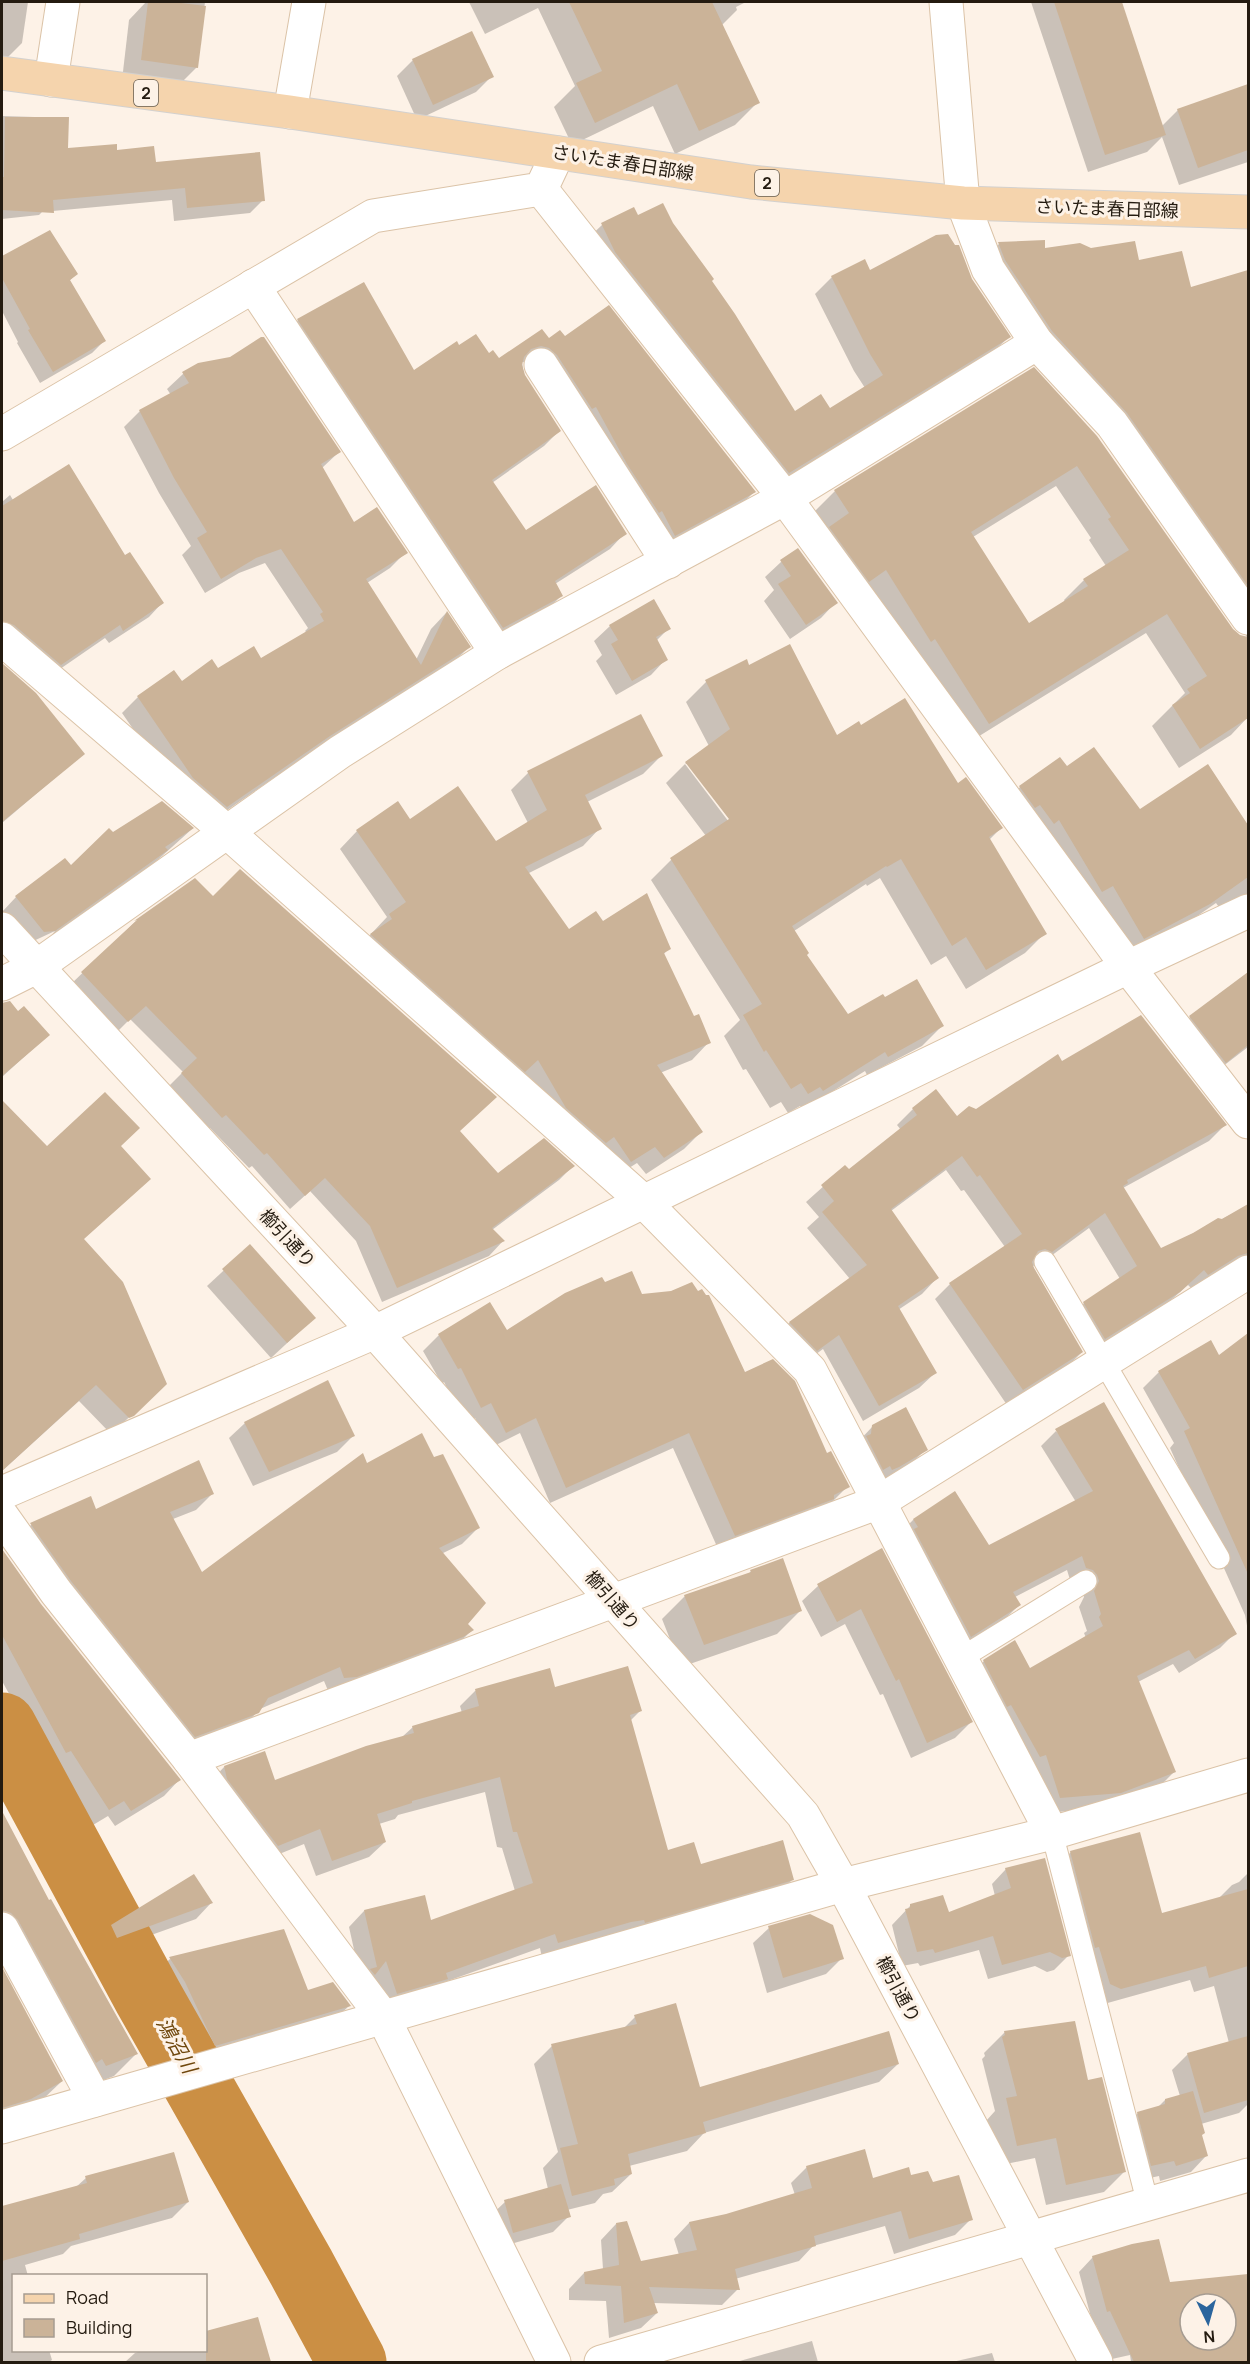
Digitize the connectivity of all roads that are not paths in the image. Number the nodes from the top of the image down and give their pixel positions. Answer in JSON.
{"nodes":[{"id":1,"x":63,"y":2,"type":"edge"},
{"id":2,"x":309,"y":2,"type":"edge"},
{"id":3,"x":946,"y":2,"type":"edge"},
{"id":4,"x":2,"y":73,"type":"edge"},
{"id":5,"x":51,"y":80,"type":"junction"},
{"id":6,"x":290,"y":112,"type":"junction"},
{"id":7,"x":558,"y":153,"type":"junction"},
{"id":8,"x":541,"y":189,"type":"junction"},
{"id":9,"x":963,"y":203,"type":"junction"},
{"id":10,"x":1248,"y":212,"type":"edge"},
{"id":11,"x":253,"y":286,"type":"junction"},
{"id":12,"x":1037,"y":343,"type":"junction"},
{"id":13,"x":541,"y":365,"type":"dead end"},
{"id":14,"x":2,"y":434,"type":"edge"},
{"id":15,"x":785,"y":498,"type":"junction"},
{"id":16,"x":668,"y":562,"type":"junction"},
{"id":17,"x":1248,"y":618,"type":"edge"},
{"id":18,"x":2,"y":639,"type":"edge"},
{"id":19,"x":496,"y":654,"type":"junction"},
{"id":20,"x":226,"y":831,"type":"junction"},
{"id":21,"x":1248,"y":911,"type":"edge"},
{"id":22,"x":2,"y":929,"type":"edge"},
{"id":23,"x":36,"y":967,"type":"junction"},
{"id":24,"x":1128,"y":967,"type":"junction"},
{"id":25,"x":2,"y":984,"type":"edge"},
{"id":26,"x":1248,"y":1122,"type":"edge"},
{"id":27,"x":642,"y":1201,"type":"junction"},
{"id":28,"x":1045,"y":1262,"type":"dead end"},
{"id":29,"x":1248,"y":1272,"type":"edge"},
{"id":30,"x":375,"y":1332,"type":"junction"},
{"id":31,"x":1103,"y":1364,"type":"junction"},
{"id":32,"x":2,"y":1493,"type":"edge"},
{"id":33,"x":879,"y":1502,"type":"junction"},
{"id":34,"x":2,"y":1516,"type":"edge"},
{"id":35,"x":1219,"y":1558,"type":"dead end"},
{"id":36,"x":1086,"y":1581,"type":"dead end"},
{"id":37,"x":614,"y":1601,"type":"junction"},
{"id":38,"x":961,"y":1659,"type":"junction"},
{"id":39,"x":189,"y":1759,"type":"junction"},
{"id":40,"x":1248,"y":1775,"type":"edge"},
{"id":41,"x":1052,"y":1833,"type":"junction"},
{"id":42,"x":843,"y":1885,"type":"junction"},
{"id":43,"x":2,"y":1929,"type":"edge"},
{"id":44,"x":383,"y":2017,"type":"junction"},
{"id":45,"x":95,"y":2100,"type":"junction"},
{"id":46,"x":2,"y":2127,"type":"edge"},
{"id":47,"x":1248,"y":2175,"type":"edge"},
{"id":48,"x":1148,"y":2204,"type":"junction"},
{"id":49,"x":1032,"y":2238,"type":"junction"},
{"id":50,"x":554,"y":2362,"type":"edge"},
{"id":51,"x":601,"y":2362,"type":"edge"},
{"id":52,"x":1096,"y":2362,"type":"edge"}],
"edges":[{"from":1,"to":5,"type":"street"},
{"from":2,"to":6,"type":"street"},
{"from":3,"to":9,"type":"street"},
{"from":4,"to":5,"type":"main road","name":"さいたま春日部線","number":"2"},
{"from":5,"to":6,"type":"main road","name":"さいたま春日部線","number":"2"},
{"from":6,"to":7,"type":"main road","name":"さいたま春日部線","number":"2"},
{"from":7,"to":8,"type":"street"},
{"from":7,"to":9,"type":"main road","name":"さいたま春日部線","number":"2"},
{"from":8,"to":11,"type":"street"},
{"from":8,"to":15,"type":"street"},
{"from":9,"to":10,"type":"main road","name":"さいたま春日部線","number":"2"},
{"from":9,"to":12,"type":"street"},
{"from":11,"to":14,"type":"street"},
{"from":11,"to":19,"type":"street"},
{"from":12,"to":15,"type":"street"},
{"from":12,"to":17,"type":"street"},
{"from":13,"to":16,"type":"street"},
{"from":15,"to":16,"type":"street"},
{"from":15,"to":24,"type":"street"},
{"from":16,"to":19,"type":"street"},
{"from":18,"to":20,"type":"street"},
{"from":19,"to":20,"type":"street"},
{"from":20,"to":23,"type":"street"},
{"from":20,"to":27,"type":"street"},
{"from":21,"to":24,"type":"street"},
{"from":22,"to":23,"type":"street","name":"櫛引通り"},
{"from":23,"to":25,"type":"street"},
{"from":23,"to":30,"type":"street","name":"櫛引通り"},
{"from":24,"to":26,"type":"street"},
{"from":24,"to":27,"type":"street"},
{"from":27,"to":30,"type":"street"},
{"from":27,"to":33,"type":"street"},
{"from":28,"to":31,"type":"lane"},
{"from":29,"to":31,"type":"street"},
{"from":30,"to":32,"type":"street"},
{"from":30,"to":37,"type":"street","name":"櫛引通り"},
{"from":31,"to":33,"type":"street"},
{"from":31,"to":35,"type":"lane"},
{"from":33,"to":37,"type":"street"},
{"from":33,"to":38,"type":"street"},
{"from":34,"to":39,"type":"street"},
{"from":36,"to":38,"type":"lane"},
{"from":37,"to":39,"type":"street"},
{"from":37,"to":42,"type":"street","name":"櫛引通り"},
{"from":38,"to":41,"type":"street"},
{"from":39,"to":44,"type":"street"},
{"from":40,"to":41,"type":"street"},
{"from":41,"to":42,"type":"street"},
{"from":41,"to":48,"type":"lane"},
{"from":42,"to":44,"type":"street"},
{"from":42,"to":49,"type":"street","name":"櫛引通り"},
{"from":43,"to":45,"type":"street"},
{"from":44,"to":45,"type":"street"},
{"from":44,"to":50,"type":"street"},
{"from":45,"to":46,"type":"street"},
{"from":47,"to":48,"type":"street"},
{"from":48,"to":49,"type":"street"},
{"from":49,"to":51,"type":"street"},
{"from":49,"to":52,"type":"street","name":"櫛引通り"}]}
